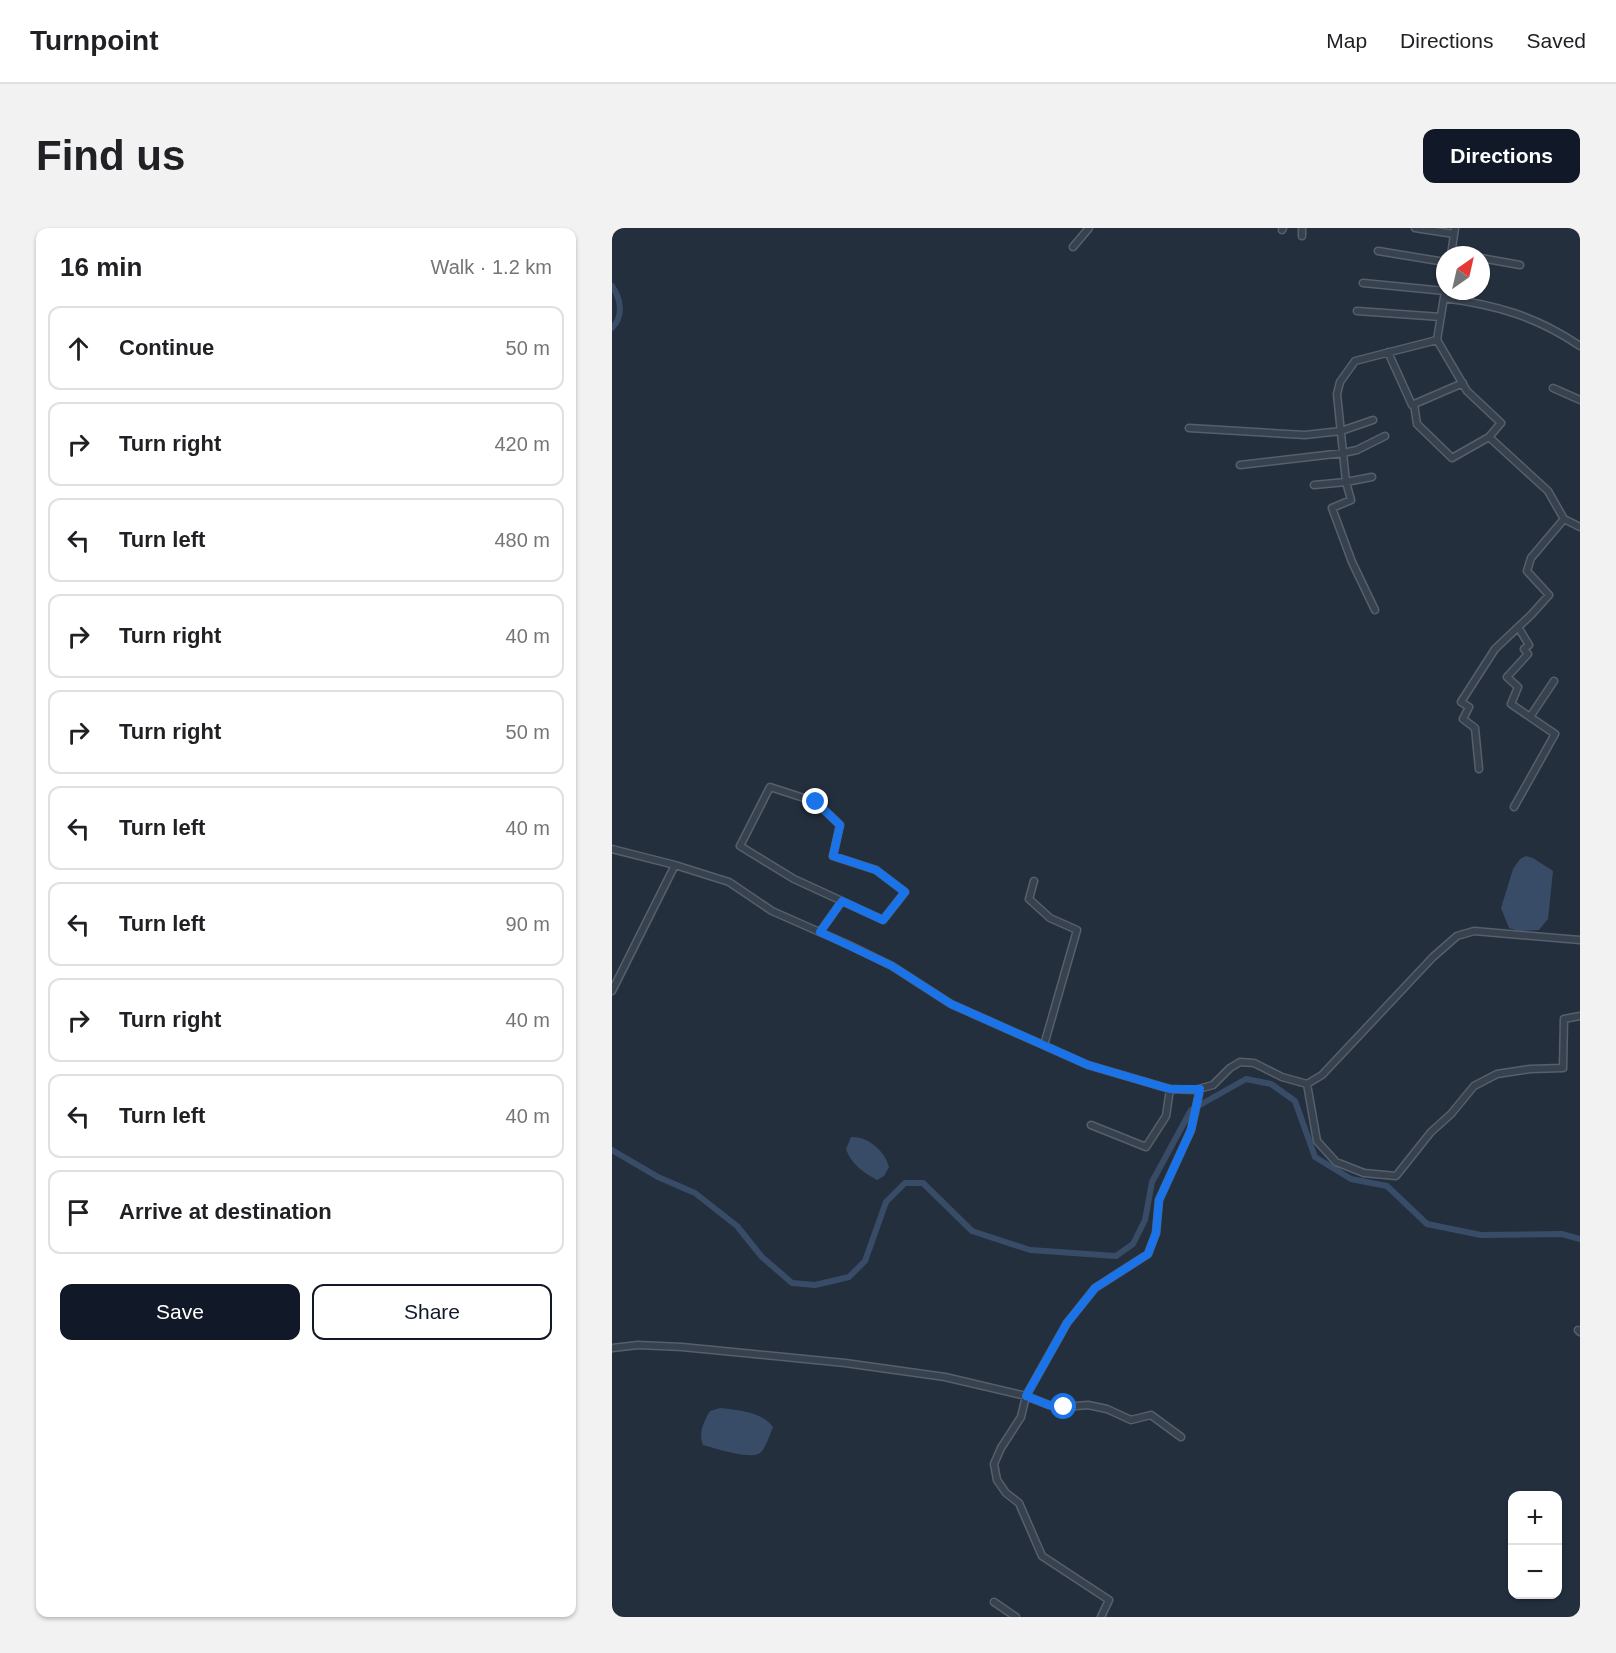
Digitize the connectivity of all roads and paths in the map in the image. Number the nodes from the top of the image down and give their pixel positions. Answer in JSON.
{"nodes":[{"id":1,"x":1089,"y":228,"type":"edge"},
{"id":2,"x":1302,"y":228,"type":"edge"},
{"id":3,"x":1415,"y":228,"type":"edge"},
{"id":4,"x":1454,"y":231,"type":"edge"},
{"id":5,"x":1302,"y":236,"type":"dead end"},
{"id":6,"x":1452,"y":246,"type":"edge"},
{"id":7,"x":1073,"y":247,"type":"dead end"},
{"id":8,"x":1378,"y":251,"type":"dead end"},
{"id":9,"x":1436,"y":260,"type":"edge"},
{"id":10,"x":1490,"y":260,"type":"edge"},
{"id":11,"x":1520,"y":265,"type":"dead end"},
{"id":12,"x":1364,"y":283,"type":"dead end"},
{"id":13,"x":1436,"y":292,"type":"edge"},
{"id":14,"x":1444,"y":300,"type":"edge"},
{"id":15,"x":1471,"y":300,"type":"edge"},
{"id":16,"x":1357,"y":311,"type":"dead end"},
{"id":17,"x":1442,"y":316,"type":"junction"},
{"id":18,"x":1437,"y":340,"type":"junction"},
{"id":19,"x":1580,"y":346,"type":"edge"},
{"id":20,"x":1389,"y":352,"type":"junction"},
{"id":21,"x":1463,"y":383,"type":"junction"},
{"id":22,"x":1554,"y":388,"type":"dead end"},
{"id":23,"x":1580,"y":400,"type":"edge"},
{"id":24,"x":1414,"y":404,"type":"junction"},
{"id":25,"x":1373,"y":420,"type":"dead end"},
{"id":26,"x":1189,"y":428,"type":"dead end"},
{"id":27,"x":1341,"y":430,"type":"junction"},
{"id":28,"x":1385,"y":436,"type":"dead end"},
{"id":29,"x":1489,"y":437,"type":"junction"},
{"id":30,"x":1343,"y":453,"type":"junction"},
{"id":31,"x":1240,"y":465,"type":"dead end"},
{"id":32,"x":1372,"y":477,"type":"dead end"},
{"id":33,"x":1346,"y":482,"type":"junction"},
{"id":34,"x":1314,"y":485,"type":"dead end"},
{"id":35,"x":1564,"y":519,"type":"junction"},
{"id":36,"x":1580,"y":527,"type":"edge"},
{"id":37,"x":1375,"y":610,"type":"dead end"},
{"id":38,"x":1518,"y":627,"type":"junction"},
{"id":39,"x":1554,"y":681,"type":"dead end"},
{"id":40,"x":1530,"y":717,"type":"junction"},
{"id":41,"x":1479,"y":769,"type":"dead end"},
{"id":42,"x":1514,"y":807,"type":"dead end"},
{"id":43,"x":612,"y":849,"type":"edge"},
{"id":44,"x":675,"y":865,"type":"junction"},
{"id":45,"x":1034,"y":881,"type":"dead end"},
{"id":46,"x":842,"y":901,"type":"junction"},
{"id":47,"x":820,"y":932,"type":"junction"},
{"id":48,"x":1580,"y":940,"type":"edge"},
{"id":49,"x":612,"y":991,"type":"edge"},
{"id":50,"x":1580,"y":1016,"type":"edge"},
{"id":51,"x":1044,"y":1045,"type":"junction"},
{"id":52,"x":1307,"y":1084,"type":"junction"},
{"id":53,"x":1170,"y":1089,"type":"junction"},
{"id":54,"x":1199,"y":1091,"type":"junction"},
{"id":55,"x":1091,"y":1125,"type":"dead end"},
{"id":56,"x":612,"y":1348,"type":"edge"},
{"id":57,"x":1026,"y":1396,"type":"junction"},
{"id":58,"x":1181,"y":1437,"type":"dead end"},
{"id":59,"x":994,"y":1602,"type":"dead end"},
{"id":60,"x":1016,"y":1617,"type":"edge"},
{"id":61,"x":1101,"y":1617,"type":"edge"}],
"edges":[{"from":1,"to":7,"type":"street"},
{"from":2,"to":5,"type":"street"},
{"from":3,"to":4,"type":"street"},
{"from":4,"to":6,"type":"street"},
{"from":8,"to":9,"type":"street"},
{"from":10,"to":11,"type":"street"},
{"from":12,"to":13,"type":"street"},
{"from":14,"to":17,"type":"street"},
{"from":15,"to":19,"type":"street"},
{"from":16,"to":17,"type":"street"},
{"from":17,"to":18,"type":"street"},
{"from":18,"to":20,"type":"street"},
{"from":18,"to":21,"type":"street"},
{"from":20,"to":24,"type":"street"},
{"from":20,"to":27,"type":"street"},
{"from":21,"to":24,"type":"street"},
{"from":21,"to":29,"type":"street"},
{"from":22,"to":23,"type":"street"},
{"from":24,"to":29,"type":"street"},
{"from":25,"to":27,"type":"street"},
{"from":26,"to":27,"type":"street"},
{"from":27,"to":30,"type":"street"},
{"from":28,"to":30,"type":"street"},
{"from":29,"to":35,"type":"street"},
{"from":30,"to":31,"type":"street"},
{"from":30,"to":33,"type":"street"},
{"from":32,"to":33,"type":"street"},
{"from":33,"to":34,"type":"street"},
{"from":33,"to":37,"type":"street"},
{"from":35,"to":36,"type":"street"},
{"from":35,"to":38,"type":"street"},
{"from":38,"to":40,"type":"street"},
{"from":38,"to":41,"type":"street"},
{"from":39,"to":40,"type":"street"},
{"from":40,"to":42,"type":"street"},
{"from":43,"to":44,"type":"street"},
{"from":44,"to":47,"type":"street"},
{"from":44,"to":49,"type":"street"},
{"from":45,"to":51,"type":"street"},
{"from":46,"to":46,"type":"street"},
{"from":46,"to":47,"type":"street"},
{"from":47,"to":51,"type":"street"},
{"from":48,"to":52,"type":"street"},
{"from":50,"to":52,"type":"street"},
{"from":51,"to":53,"type":"street"},
{"from":52,"to":54,"type":"street"},
{"from":53,"to":54,"type":"street"},
{"from":53,"to":55,"type":"street"},
{"from":54,"to":57,"type":"street"},
{"from":56,"to":57,"type":"street"},
{"from":57,"to":58,"type":"street"},
{"from":57,"to":61,"type":"street"},
{"from":59,"to":60,"type":"street"}]}
